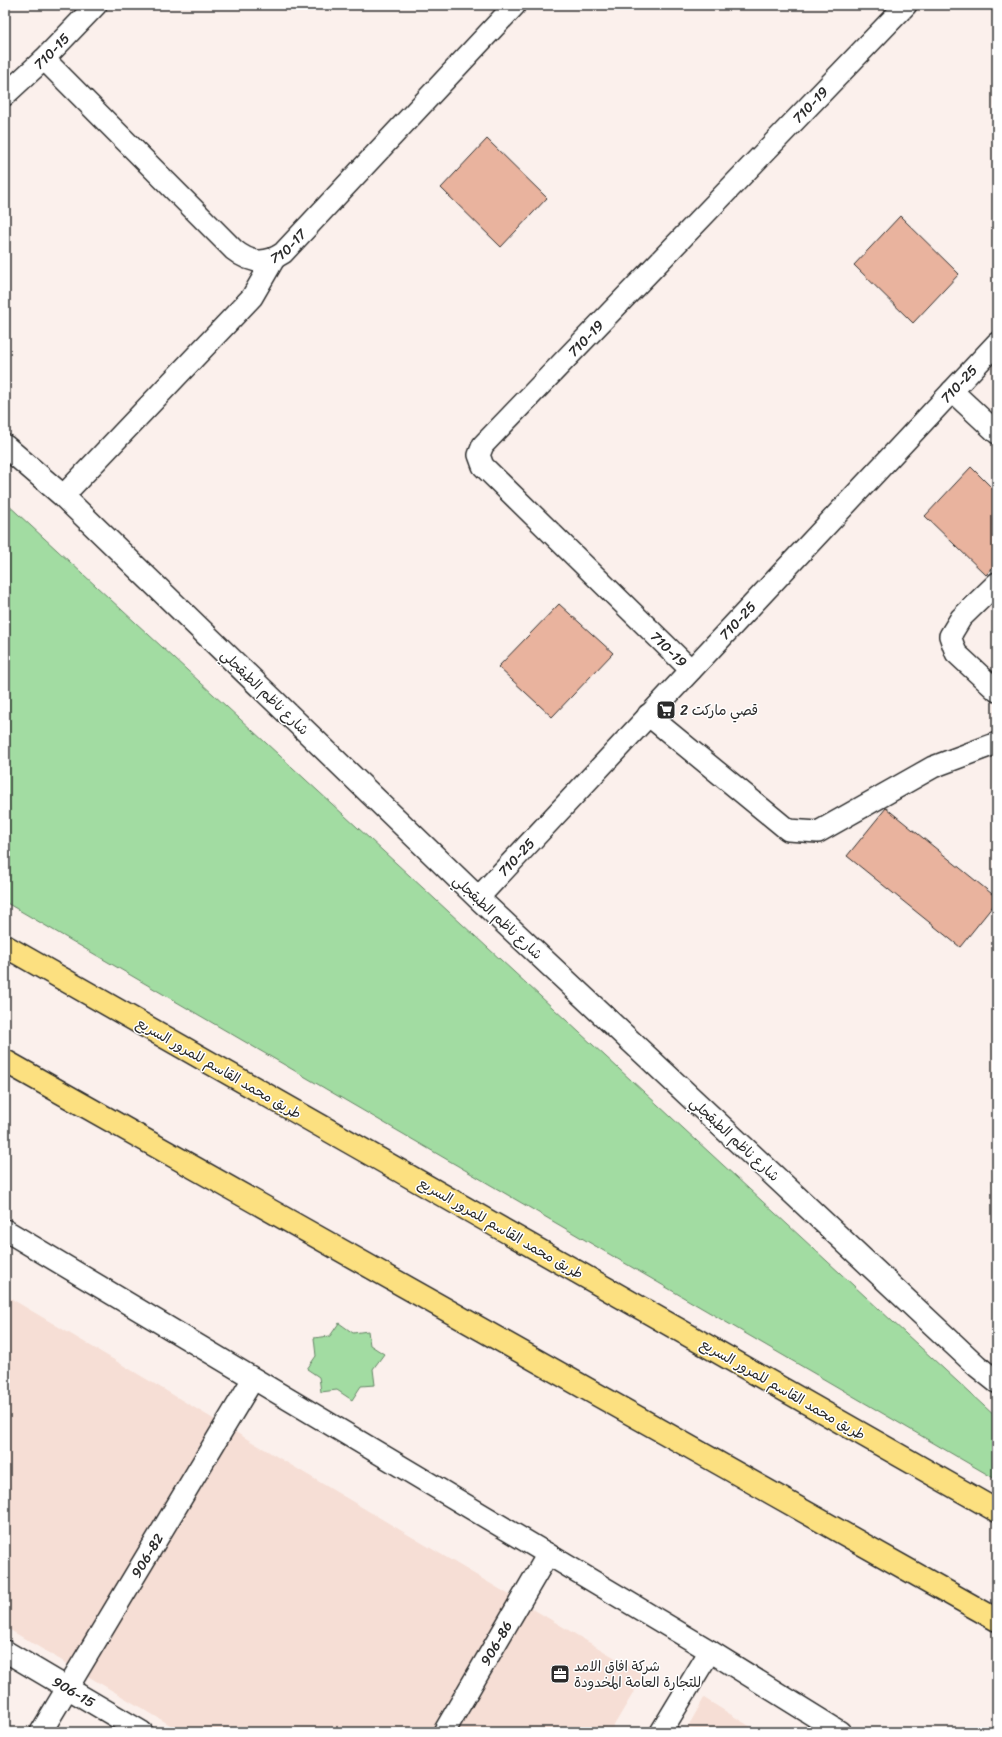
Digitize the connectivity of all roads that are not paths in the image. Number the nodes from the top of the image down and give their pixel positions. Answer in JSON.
{"nodes":[{"id":1,"x":96,"y":5,"type":"edge"},
{"id":2,"x":515,"y":5,"type":"edge"},
{"id":3,"x":906,"y":5,"type":"edge"},
{"id":4,"x":44,"y":59,"type":"junction"},
{"id":5,"x":5,"y":95,"type":"edge"},
{"id":6,"x":274,"y":259,"type":"junction"},
{"id":7,"x":997,"y":343,"type":"edge"},
{"id":8,"x":952,"y":391,"type":"junction"},
{"id":9,"x":997,"y":433,"type":"edge"},
{"id":10,"x":5,"y":446,"type":"edge"},
{"id":11,"x":63,"y":496,"type":"junction"},
{"id":12,"x":997,"y":583,"type":"edge"},
{"id":13,"x":691,"y":670,"type":"junction"},
{"id":14,"x":997,"y":691,"type":"edge"},
{"id":15,"x":648,"y":715,"type":"junction"},
{"id":16,"x":997,"y":743,"type":"edge"},
{"id":17,"x":478,"y":898,"type":"junction"},
{"id":18,"x":5,"y":946,"type":"edge"},
{"id":19,"x":5,"y":1062,"type":"edge"},
{"id":20,"x":5,"y":1230,"type":"edge"},
{"id":21,"x":253,"y":1379,"type":"junction"},
{"id":22,"x":997,"y":1382,"type":"edge"},
{"id":23,"x":997,"y":1511,"type":"edge"},
{"id":24,"x":548,"y":1554,"type":"junction"},
{"id":25,"x":997,"y":1620,"type":"edge"},
{"id":26,"x":5,"y":1651,"type":"edge"},
{"id":27,"x":710,"y":1651,"type":"junction"},
{"id":28,"x":68,"y":1688,"type":"junction"},
{"id":29,"x":41,"y":1732,"type":"edge"},
{"id":30,"x":142,"y":1732,"type":"edge"},
{"id":31,"x":444,"y":1732,"type":"edge"},
{"id":32,"x":662,"y":1732,"type":"edge"},
{"id":33,"x":840,"y":1732,"type":"edge"}],
"edges":[{"from":1,"to":4,"type":"street","name":"710-15"},
{"from":2,"to":6,"type":"street","name":"710-17"},
{"from":3,"to":13,"type":"street","name":"710-19"},
{"from":4,"to":5,"type":"street","name":"710-15"},
{"from":4,"to":6,"type":"street","name":"710-17"},
{"from":6,"to":11,"type":"street"},
{"from":7,"to":8,"type":"street","name":"710-25"},
{"from":8,"to":9,"type":"street"},
{"from":8,"to":13,"type":"street","name":"710-25"},
{"from":10,"to":11,"type":"street","name":"شارع ناظم الطبقجلي"},
{"from":11,"to":17,"type":"street","name":"شارع ناظم الطبقجلي"},
{"from":12,"to":14,"type":"street"},
{"from":13,"to":15,"type":"street","name":"710-25"},
{"from":15,"to":16,"type":"street"},
{"from":15,"to":17,"type":"street","name":"710-25"},
{"from":17,"to":22,"type":"street","name":"شارع ناظم الطبقجلي"},
{"from":18,"to":23,"type":"highway","name":"طريق محمد القاسم للمرور السريع"},
{"from":19,"to":25,"type":"highway"},
{"from":20,"to":21,"type":"street"},
{"from":21,"to":24,"type":"street"},
{"from":21,"to":28,"type":"street","name":"906-82"},
{"from":24,"to":27,"type":"street"},
{"from":24,"to":31,"type":"street","name":"906-86"},
{"from":26,"to":28,"type":"street","name":"906-15"},
{"from":27,"to":32,"type":"street"},
{"from":27,"to":33,"type":"street"},
{"from":28,"to":29,"type":"street","name":"906-82"},
{"from":28,"to":30,"type":"street","name":"906-15"}]}
